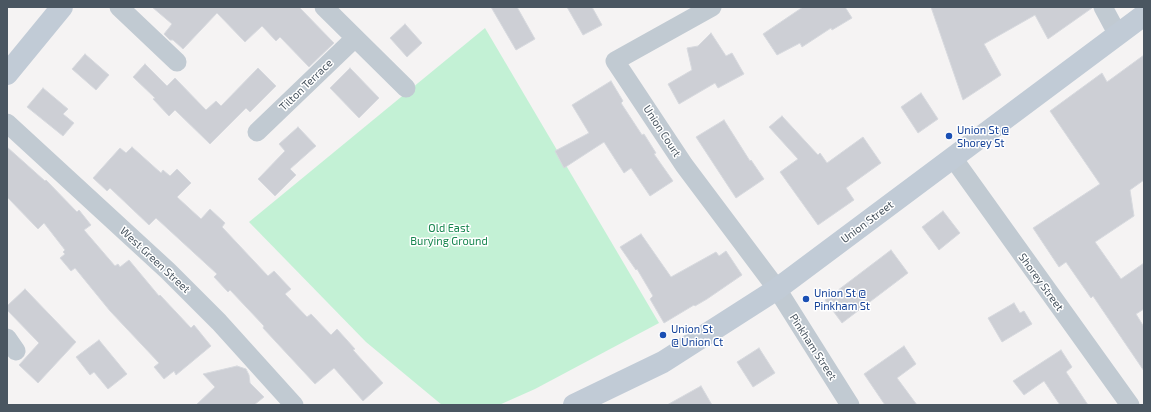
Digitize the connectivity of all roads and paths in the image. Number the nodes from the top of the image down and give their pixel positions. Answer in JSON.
{"nodes":[{"id":1,"x":62,"y":7,"type":"edge"},
{"id":2,"x":119,"y":7,"type":"edge"},
{"id":3,"x":324,"y":7,"type":"edge"},
{"id":4,"x":712,"y":7,"type":"edge"},
{"id":5,"x":1103,"y":7,"type":"edge"},
{"id":6,"x":1144,"y":15,"type":"edge"},
{"id":7,"x":1118,"y":35,"type":"junction"},
{"id":8,"x":355,"y":38,"type":"junction"},
{"id":9,"x":177,"y":62,"type":"dead end"},
{"id":10,"x":7,"y":74,"type":"edge"},
{"id":11,"x":406,"y":88,"type":"dead end"},
{"id":12,"x":7,"y":123,"type":"edge"},
{"id":13,"x":257,"y":132,"type":"dead end"},
{"id":14,"x":953,"y":158,"type":"junction"},
{"id":15,"x":777,"y":289,"type":"junction"},
{"id":16,"x":294,"y":405,"type":"edge"},
{"id":17,"x":574,"y":405,"type":"edge"},
{"id":18,"x":850,"y":405,"type":"edge"},
{"id":19,"x":1130,"y":405,"type":"edge"}],
"edges":[{"from":1,"to":10,"type":"main road"},
{"from":2,"to":9,"type":"street"},
{"from":3,"to":8,"type":"street"},
{"from":4,"to":15,"type":"street","name":"Union Court"},
{"from":5,"to":7,"type":"street"},
{"from":6,"to":7,"type":"main road","name":"Union Street"},
{"from":7,"to":14,"type":"main road","name":"Union Street"},
{"from":8,"to":11,"type":"street"},
{"from":8,"to":13,"type":"street","name":"Tilton Terrace"},
{"from":12,"to":16,"type":"street","name":"West Green Street"},
{"from":14,"to":15,"type":"main road","name":"Union Street"},
{"from":14,"to":19,"type":"street","name":"Shorey Street"},
{"from":15,"to":17,"type":"main road","name":"Union Street"},
{"from":15,"to":18,"type":"street","name":"Pinkham Street"}]}
